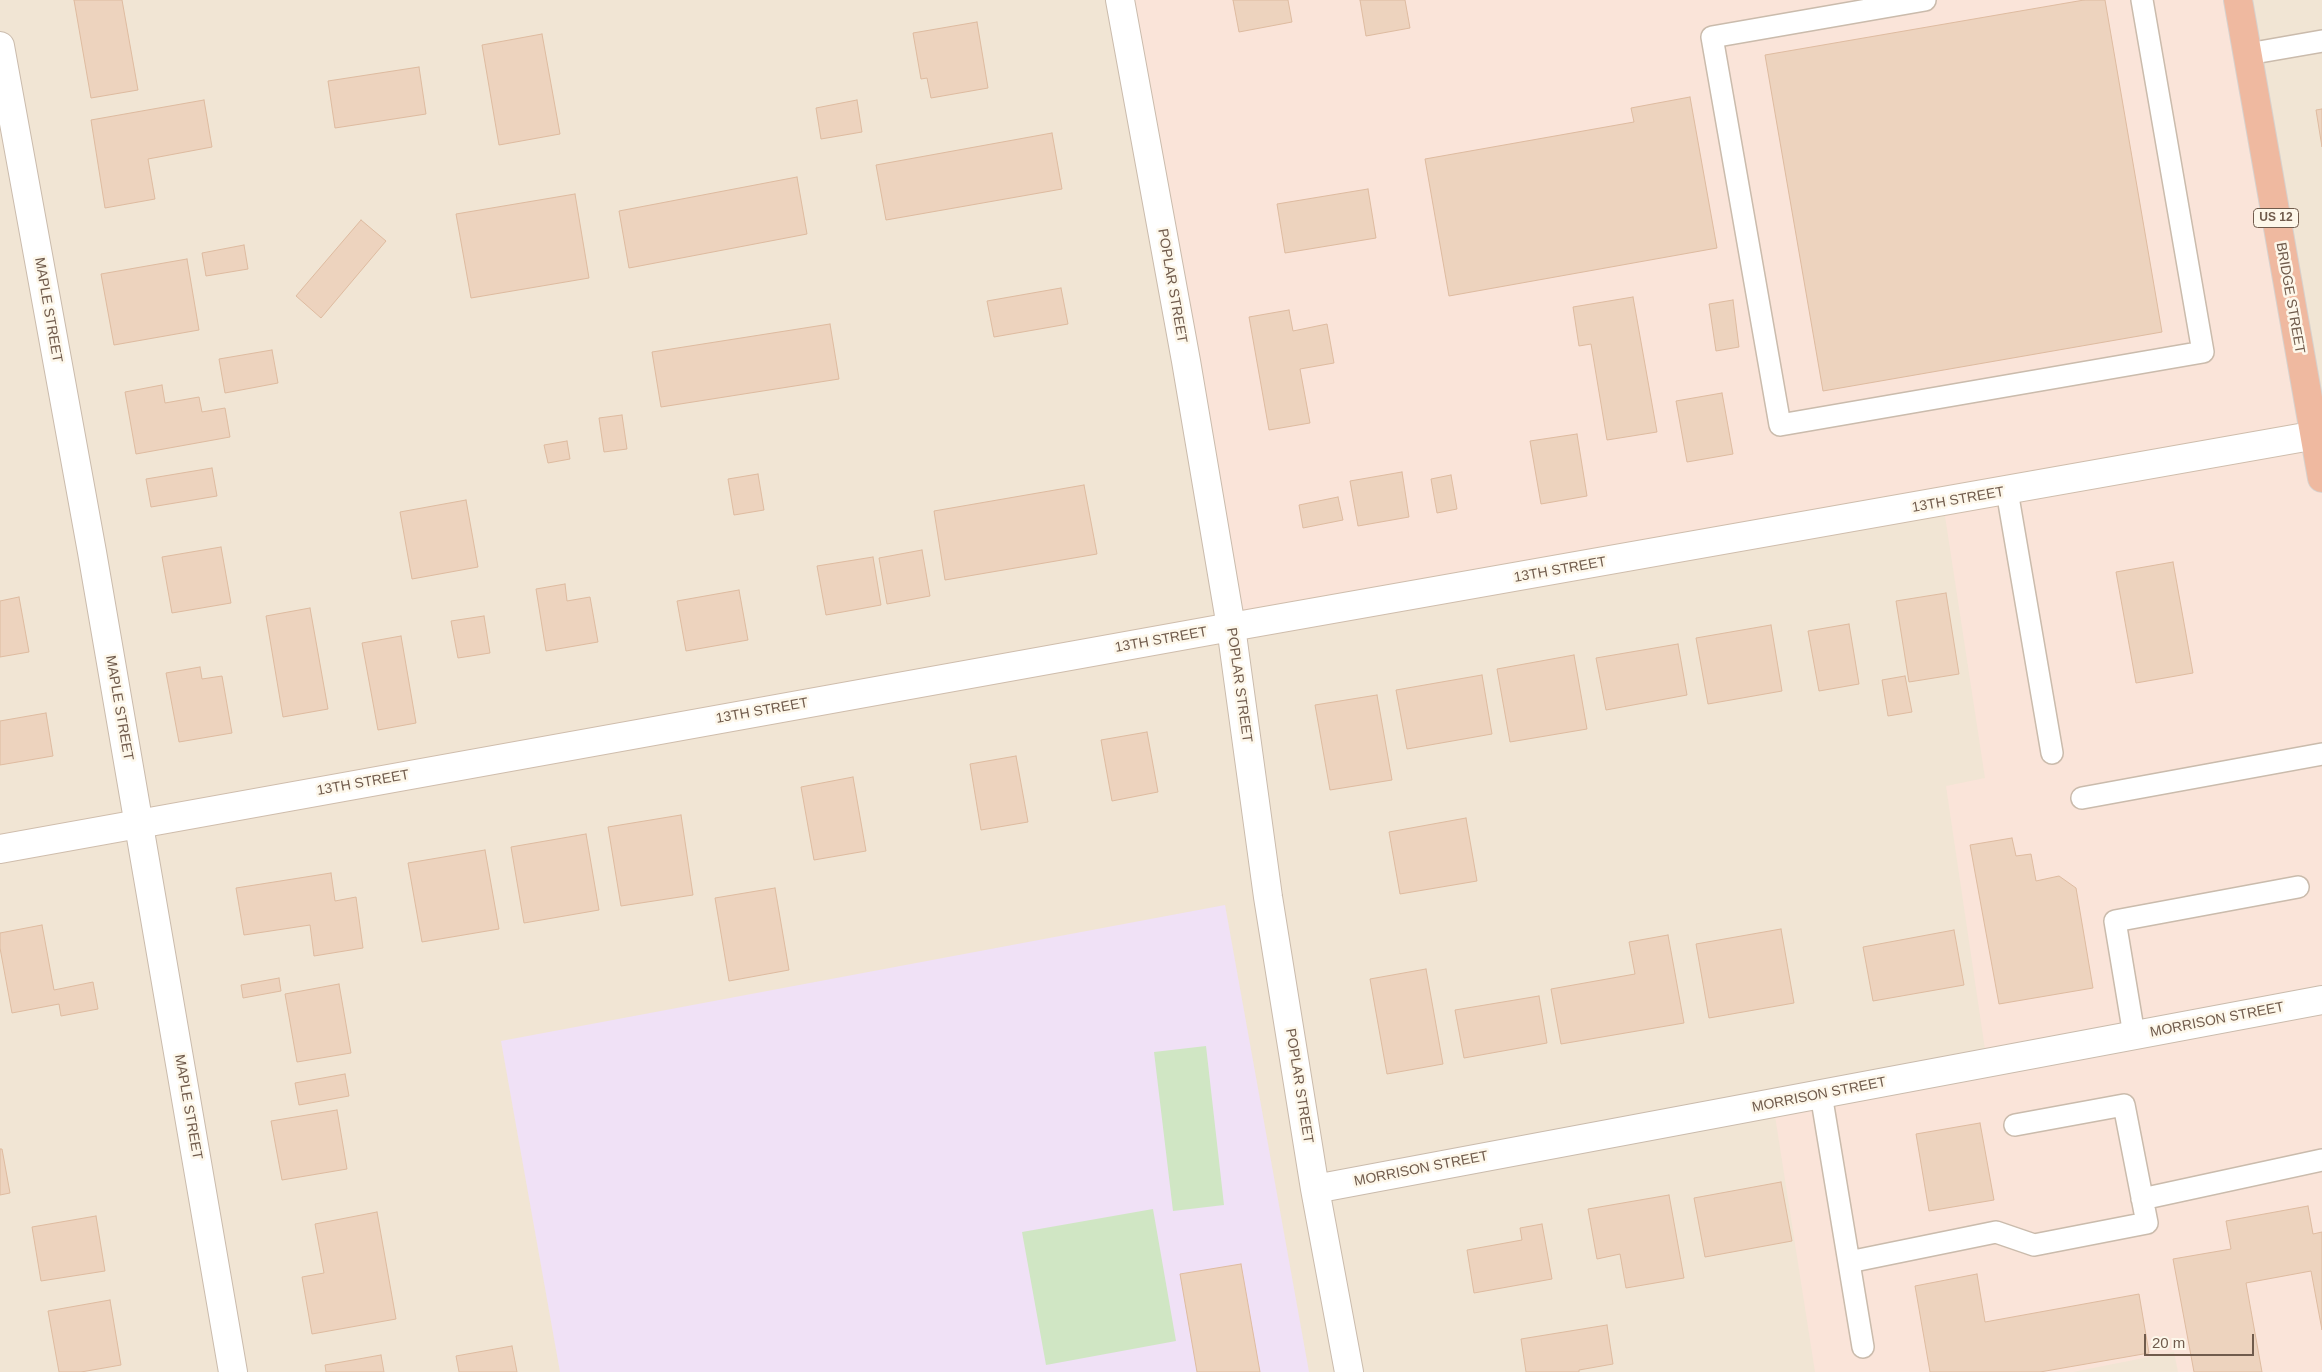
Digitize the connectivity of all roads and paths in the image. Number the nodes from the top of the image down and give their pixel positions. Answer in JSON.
{"nodes":[{"id":1,"x":1120,"y":0,"type":"edge"},
{"id":2,"x":1925,"y":0,"type":"edge"},
{"id":3,"x":2142,"y":0,"type":"edge"},
{"id":4,"x":2238,"y":0,"type":"edge"},
{"id":5,"x":2322,"y":41,"type":"edge"},
{"id":6,"x":0,"y":46,"type":"edge"},
{"id":7,"x":2248,"y":54,"type":"junction"},
{"id":8,"x":2318,"y":435,"type":"edge"},
{"id":9,"x":2322,"y":478,"type":"edge"},
{"id":10,"x":2007,"y":491,"type":"junction"},
{"id":11,"x":1231,"y":627,"type":"junction"},
{"id":12,"x":2052,"y":753,"type":"dead end"},
{"id":13,"x":2322,"y":754,"type":"edge"},
{"id":14,"x":2082,"y":798,"type":"dead end"},
{"id":15,"x":140,"y":824,"type":"junction"},
{"id":16,"x":0,"y":849,"type":"edge"},
{"id":17,"x":2298,"y":887,"type":"dead end"},
{"id":18,"x":2322,"y":1000,"type":"edge"},
{"id":19,"x":2134,"y":1035,"type":"junction"},
{"id":20,"x":1821,"y":1094,"type":"junction"},
{"id":21,"x":2015,"y":1125,"type":"dead end"},
{"id":22,"x":2322,"y":1160,"type":"edge"},
{"id":23,"x":1316,"y":1189,"type":"junction"},
{"id":24,"x":2142,"y":1199,"type":"junction"},
{"id":25,"x":1849,"y":1262,"type":"junction"},
{"id":26,"x":1863,"y":1347,"type":"dead end"},
{"id":27,"x":233,"y":1372,"type":"edge"},
{"id":28,"x":1349,"y":1372,"type":"edge"}],
"edges":[{"from":1,"to":11,"type":"street","name":"POPLAR STREET"},
{"from":2,"to":3,"type":"lane"},
{"from":4,"to":7,"type":"highway","name":"BRIDGE STREET","number":"US 12"},
{"from":5,"to":7,"type":"lane"},
{"from":6,"to":15,"type":"street","name":"MAPLE STREET"},
{"from":7,"to":8,"type":"highway","name":"BRIDGE STREET","number":"US 12"},
{"from":8,"to":9,"type":"highway","name":"BRIDGE STREET","number":"US 12"},
{"from":8,"to":10,"type":"street","name":"13TH STREET"},
{"from":10,"to":11,"type":"street","name":"13TH STREET"},
{"from":10,"to":12,"type":"lane"},
{"from":11,"to":15,"type":"street","name":"13TH STREET"},
{"from":11,"to":23,"type":"street","name":"POPLAR STREET"},
{"from":13,"to":14,"type":"lane"},
{"from":15,"to":16,"type":"street","name":"13TH STREET"},
{"from":15,"to":27,"type":"street","name":"MAPLE STREET"},
{"from":17,"to":19,"type":"lane"},
{"from":18,"to":19,"type":"street","name":"MORRISON STREET"},
{"from":19,"to":20,"type":"street","name":"MORRISON STREET"},
{"from":20,"to":23,"type":"street","name":"MORRISON STREET"},
{"from":20,"to":25,"type":"lane"},
{"from":21,"to":24,"type":"lane"},
{"from":22,"to":24,"type":"lane"},
{"from":23,"to":28,"type":"street","name":"POPLAR STREET"},
{"from":24,"to":25,"type":"lane"},
{"from":25,"to":26,"type":"lane"}]}
